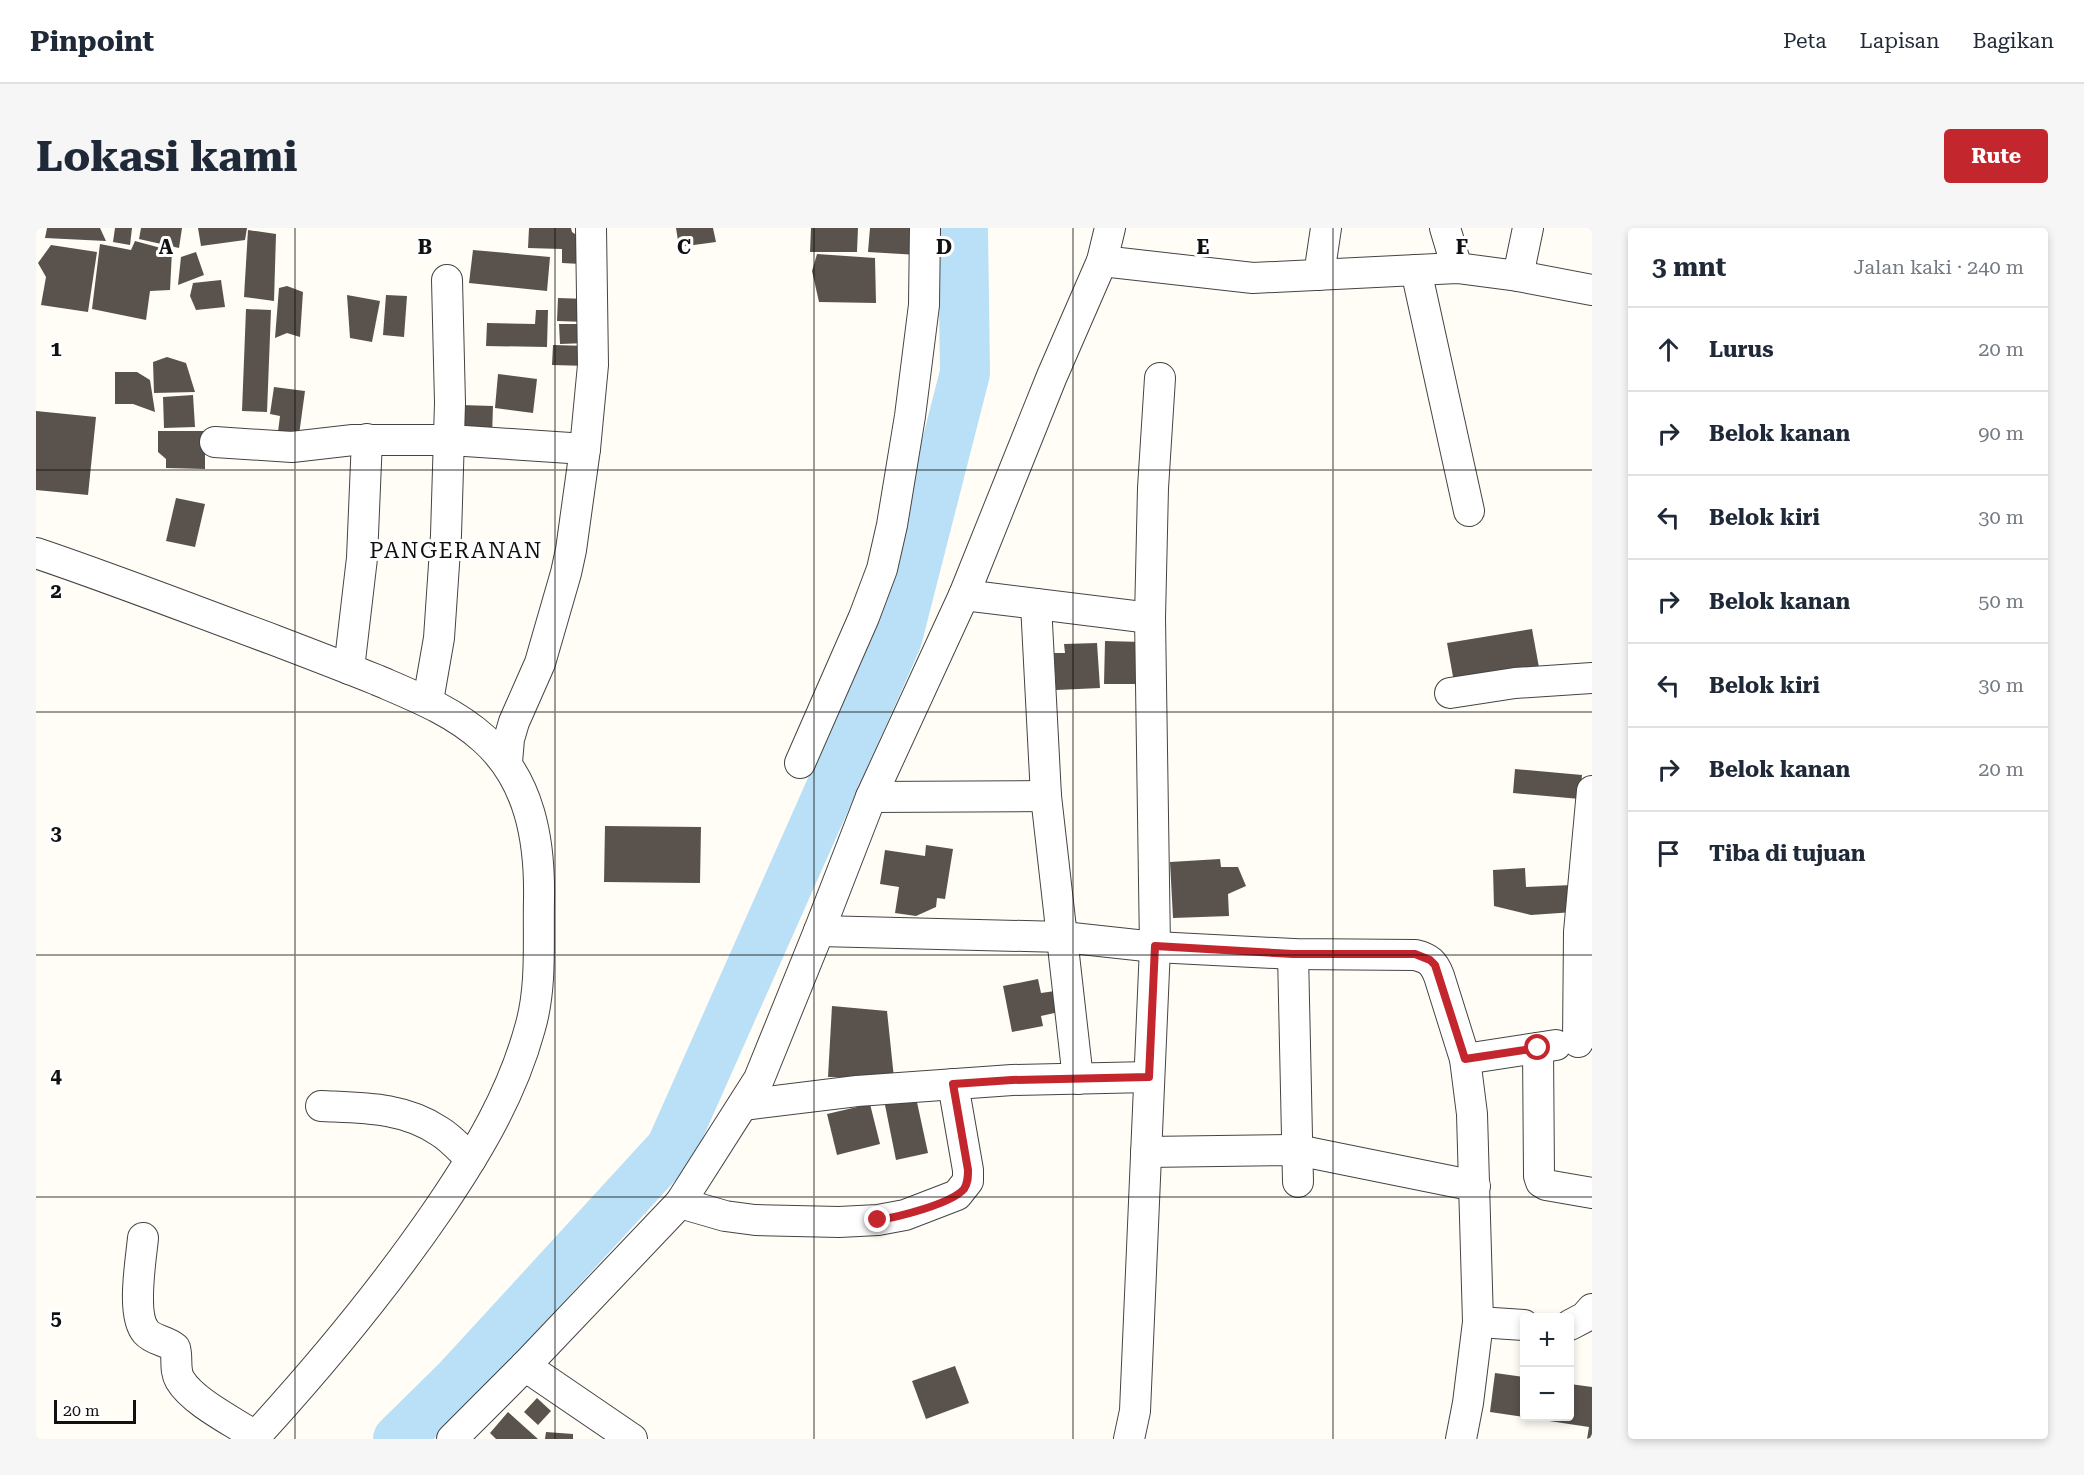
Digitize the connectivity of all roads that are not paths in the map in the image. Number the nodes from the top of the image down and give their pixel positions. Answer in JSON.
{"nodes":[{"id":1,"x":591,"y":228,"type":"edge"},
{"id":2,"x":926,"y":228,"type":"edge"},
{"id":3,"x":1110,"y":228,"type":"edge"},
{"id":4,"x":1326,"y":228,"type":"edge"},
{"id":5,"x":1445,"y":228,"type":"edge"},
{"id":6,"x":1528,"y":228,"type":"edge"},
{"id":7,"x":1102,"y":261,"type":"junction"},
{"id":8,"x":1457,"y":268,"type":"junction"},
{"id":9,"x":1416,"y":270,"type":"junction"},
{"id":10,"x":1319,"y":275,"type":"junction"},
{"id":11,"x":1518,"y":276,"type":"junction"},
{"id":12,"x":447,"y":280,"type":"dead end"},
{"id":13,"x":1592,"y":290,"type":"edge"},
{"id":14,"x":1160,"y":378,"type":"dead end"},
{"id":15,"x":368,"y":439,"type":"junction"},
{"id":16,"x":450,"y":440,"type":"junction"},
{"id":17,"x":215,"y":442,"type":"dead end"},
{"id":18,"x":585,"y":449,"type":"junction"},
{"id":19,"x":1469,"y":511,"type":"dead end"},
{"id":20,"x":36,"y":553,"type":"edge"},
{"id":21,"x":964,"y":595,"type":"junction"},
{"id":22,"x":1036,"y":604,"type":"junction"},
{"id":23,"x":1150,"y":618,"type":"junction"},
{"id":24,"x":349,"y":669,"type":"junction"},
{"id":25,"x":1592,"y":678,"type":"edge"},
{"id":26,"x":1450,"y":693,"type":"dead end"},
{"id":27,"x":428,"y":701,"type":"junction"},
{"id":28,"x":507,"y":762,"type":"junction"},
{"id":29,"x":800,"y":763,"type":"dead end"},
{"id":30,"x":1046,"y":796,"type":"junction"},
{"id":31,"x":871,"y":797,"type":"junction"},
{"id":32,"x":1591,"y":805,"type":"edge"},
{"id":33,"x":819,"y":931,"type":"junction"},
{"id":34,"x":1063,"y":937,"type":"junction"},
{"id":35,"x":1155,"y":946,"type":"junction"},
{"id":36,"x":1293,"y":954,"type":"junction"},
{"id":37,"x":1585,"y":1043,"type":"edge"},
{"id":38,"x":1538,"y":1048,"type":"junction"},
{"id":39,"x":1465,"y":1059,"type":"junction"},
{"id":40,"x":1149,"y":1077,"type":"junction"},
{"id":41,"x":1078,"y":1079,"type":"junction"},
{"id":42,"x":953,"y":1084,"type":"junction"},
{"id":43,"x":321,"y":1106,"type":"dead end"},
{"id":44,"x":743,"y":1106,"type":"junction"},
{"id":45,"x":1297,"y":1150,"type":"junction"},
{"id":46,"x":1146,"y":1152,"type":"junction"},
{"id":47,"x":471,"y":1159,"type":"junction"},
{"id":48,"x":1298,"y":1182,"type":"dead end"},
{"id":49,"x":1475,"y":1186,"type":"junction"},
{"id":50,"x":1592,"y":1193,"type":"edge"},
{"id":51,"x":680,"y":1203,"type":"junction"},
{"id":52,"x":143,"y":1238,"type":"dead end"},
{"id":53,"x":1592,"y":1309,"type":"edge"},
{"id":54,"x":1478,"y":1322,"type":"junction"},
{"id":55,"x":1574,"y":1322,"type":"edge"},
{"id":56,"x":1520,"y":1325,"type":"edge"},
{"id":57,"x":525,"y":1366,"type":"junction"},
{"id":58,"x":254,"y":1438,"type":"edge"},
{"id":59,"x":452,"y":1439,"type":"edge"},
{"id":60,"x":632,"y":1439,"type":"edge"},
{"id":61,"x":1130,"y":1439,"type":"edge"},
{"id":62,"x":1461,"y":1439,"type":"edge"}],
"edges":[{"from":1,"to":18,"type":"street"},
{"from":2,"to":29,"type":"street"},
{"from":3,"to":7,"type":"street"},
{"from":4,"to":10,"type":"street"},
{"from":5,"to":8,"type":"street"},
{"from":6,"to":11,"type":"street"},
{"from":7,"to":10,"type":"street"},
{"from":7,"to":21,"type":"street"},
{"from":8,"to":9,"type":"street"},
{"from":8,"to":11,"type":"street"},
{"from":9,"to":10,"type":"street"},
{"from":9,"to":19,"type":"street"},
{"from":11,"to":13,"type":"street"},
{"from":12,"to":16,"type":"street"},
{"from":14,"to":23,"type":"street"},
{"from":15,"to":16,"type":"street"},
{"from":15,"to":17,"type":"street"},
{"from":15,"to":24,"type":"street"},
{"from":16,"to":18,"type":"street"},
{"from":16,"to":27,"type":"street"},
{"from":18,"to":28,"type":"street"},
{"from":20,"to":24,"type":"street"},
{"from":21,"to":22,"type":"street"},
{"from":21,"to":31,"type":"street"},
{"from":22,"to":23,"type":"street"},
{"from":22,"to":30,"type":"street"},
{"from":23,"to":35,"type":"street"},
{"from":24,"to":27,"type":"street"},
{"from":25,"to":26,"type":"street"},
{"from":27,"to":28,"type":"street"},
{"from":28,"to":47,"type":"street"},
{"from":30,"to":31,"type":"street"},
{"from":30,"to":34,"type":"street"},
{"from":31,"to":33,"type":"street"},
{"from":32,"to":37,"type":"street"},
{"from":33,"to":34,"type":"street"},
{"from":33,"to":44,"type":"street"},
{"from":34,"to":35,"type":"street"},
{"from":34,"to":41,"type":"street"},
{"from":35,"to":36,"type":"street"},
{"from":35,"to":40,"type":"street"},
{"from":36,"to":39,"type":"street"},
{"from":36,"to":45,"type":"street"},
{"from":37,"to":38,"type":"street"},
{"from":38,"to":39,"type":"street"},
{"from":38,"to":50,"type":"street"},
{"from":39,"to":49,"type":"street"},
{"from":40,"to":41,"type":"street"},
{"from":40,"to":46,"type":"street"},
{"from":41,"to":42,"type":"street"},
{"from":42,"to":44,"type":"street"},
{"from":42,"to":51,"type":"street"},
{"from":43,"to":47,"type":"street"},
{"from":44,"to":51,"type":"street"},
{"from":45,"to":46,"type":"street"},
{"from":45,"to":48,"type":"street"},
{"from":45,"to":49,"type":"street"},
{"from":46,"to":61,"type":"street"},
{"from":47,"to":58,"type":"street"},
{"from":49,"to":54,"type":"street"},
{"from":51,"to":57,"type":"street"},
{"from":52,"to":58,"type":"street"},
{"from":53,"to":55,"type":"street"},
{"from":54,"to":56,"type":"street"},
{"from":54,"to":62,"type":"street"},
{"from":57,"to":59,"type":"street"},
{"from":57,"to":60,"type":"street"}]}
